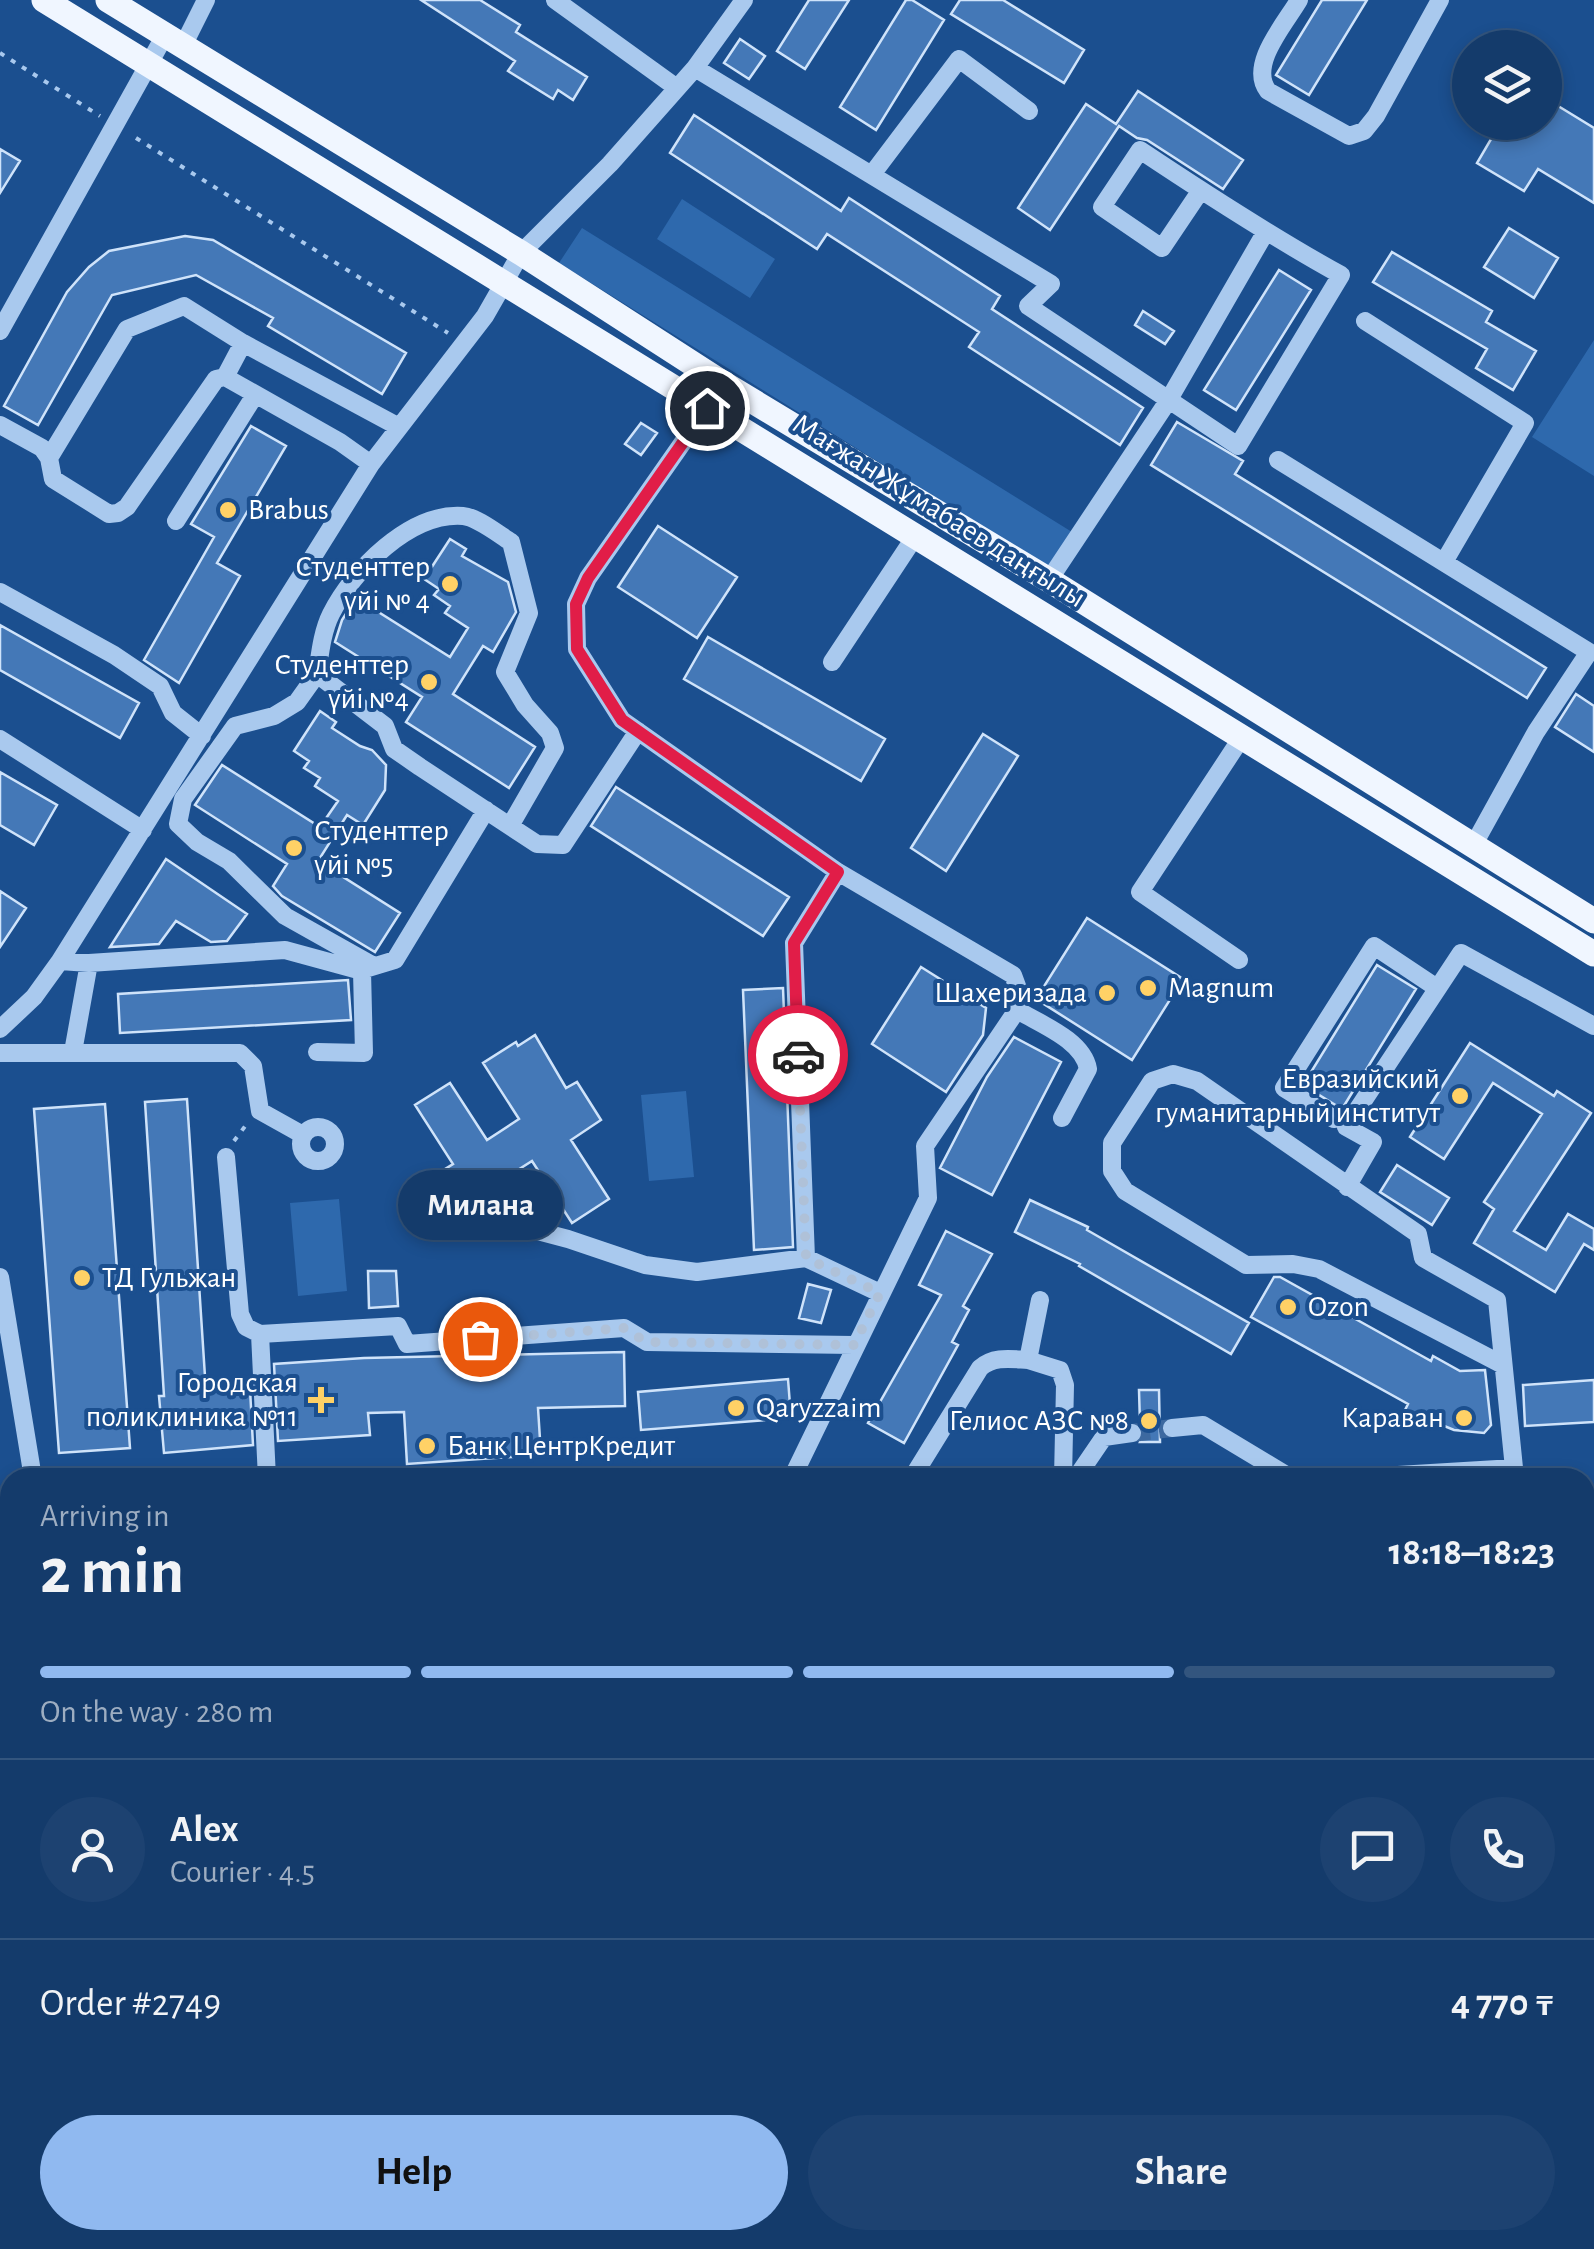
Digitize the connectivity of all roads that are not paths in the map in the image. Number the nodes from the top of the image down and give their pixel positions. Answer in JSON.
{"nodes":[{"id":1,"x":44,"y":0,"type":"edge"},
{"id":2,"x":108,"y":0,"type":"edge"},
{"id":3,"x":206,"y":0,"type":"edge"},
{"id":4,"x":555,"y":0,"type":"edge"},
{"id":5,"x":744,"y":0,"type":"edge"},
{"id":6,"x":1299,"y":0,"type":"edge"},
{"id":7,"x":1440,"y":0,"type":"edge"},
{"id":8,"x":174,"y":41,"type":"junction"},
{"id":9,"x":147,"y":66,"type":"junction"},
{"id":10,"x":695,"y":68,"type":"junction"},
{"id":11,"x":678,"y":88,"type":"junction"},
{"id":12,"x":1029,"y":111,"type":"dead end"},
{"id":13,"x":872,"y":173,"type":"junction"},
{"id":14,"x":1201,"y":190,"type":"junction"},
{"id":15,"x":1265,"y":233,"type":"junction"},
{"id":16,"x":521,"y":253,"type":"junction"},
{"id":17,"x":504,"y":282,"type":"junction"},
{"id":18,"x":1366,"y":321,"type":"dead end"},
{"id":19,"x":0,"y":331,"type":"edge"},
{"id":20,"x":243,"y":343,"type":"junction"},
{"id":21,"x":225,"y":377,"type":"junction"},
{"id":22,"x":255,"y":395,"type":"junction"},
{"id":23,"x":1168,"y":401,"type":"junction"},
{"id":24,"x":707,"y":408,"type":"junction"},
{"id":25,"x":0,"y":425,"type":"edge"},
{"id":26,"x":399,"y":428,"type":"junction"},
{"id":27,"x":49,"y":458,"type":"junction"},
{"id":28,"x":1278,"y":460,"type":"dead end"},
{"id":29,"x":371,"y":464,"type":"junction"},
{"id":30,"x":176,"y":521,"type":"dead end"},
{"id":31,"x":916,"y":535,"type":"junction"},
{"id":32,"x":1444,"y":562,"type":"junction"},
{"id":33,"x":1049,"y":580,"type":"junction"},
{"id":34,"x":0,"y":592,"type":"edge"},
{"id":35,"x":1591,"y":648,"type":"edge"},
{"id":36,"x":832,"y":662,"type":"dead end"},
{"id":37,"x":318,"y":674,"type":"junction"},
{"id":38,"x":638,"y":731,"type":"junction"},
{"id":39,"x":202,"y":736,"type":"junction"},
{"id":40,"x":1242,"y":738,"type":"junction"},
{"id":41,"x":0,"y":739,"type":"edge"},
{"id":42,"x":486,"y":810,"type":"junction"},
{"id":43,"x":510,"y":826,"type":"junction"},
{"id":44,"x":144,"y":830,"type":"junction"},
{"id":45,"x":1473,"y":846,"type":"junction"},
{"id":46,"x":838,"y":872,"type":"junction"},
{"id":47,"x":1594,"y":921,"type":"edge"},
{"id":48,"x":1594,"y":954,"type":"edge"},
{"id":49,"x":60,"y":960,"type":"junction"},
{"id":50,"x":1239,"y":960,"type":"dead end"},
{"id":51,"x":89,"y":962,"type":"junction"},
{"id":52,"x":368,"y":968,"type":"junction"},
{"id":53,"x":1437,"y":988,"type":"junction"},
{"id":54,"x":1016,"y":1010,"type":"junction"},
{"id":55,"x":1594,"y":1026,"type":"edge"},
{"id":56,"x":0,"y":1029,"type":"edge"},
{"id":57,"x":74,"y":1052,"type":"junction"},
{"id":58,"x":317,"y":1052,"type":"dead end"},
{"id":59,"x":0,"y":1053,"type":"edge"},
{"id":60,"x":1062,"y":1118,"type":"dead end"},
{"id":61,"x":1334,"y":1120,"type":"dead end"},
{"id":62,"x":303,"y":1135,"type":"dead end"},
{"id":63,"x":226,"y":1157,"type":"road end"},
{"id":64,"x":1347,"y":1187,"type":"junction"},
{"id":65,"x":492,"y":1219,"type":"dead end"},
{"id":66,"x":806,"y":1258,"type":"junction"},
{"id":67,"x":0,"y":1277,"type":"edge"},
{"id":68,"x":880,"y":1293,"type":"junction"},
{"id":69,"x":1040,"y":1300,"type":"dead end"},
{"id":70,"x":260,"y":1334,"type":"junction"},
{"id":71,"x":854,"y":1345,"type":"junction"},
{"id":72,"x":1028,"y":1360,"type":"junction"},
{"id":73,"x":1504,"y":1365,"type":"junction"},
{"id":74,"x":1172,"y":1428,"type":"tunnel mouth"},
{"id":75,"x":1132,"y":1433,"type":"tunnel mouth"},
{"id":76,"x":31,"y":1468,"type":"edge"},
{"id":77,"x":267,"y":1468,"type":"edge"},
{"id":78,"x":797,"y":1468,"type":"edge"},
{"id":79,"x":918,"y":1468,"type":"edge"},
{"id":80,"x":1063,"y":1468,"type":"edge"},
{"id":81,"x":1083,"y":1468,"type":"edge"},
{"id":82,"x":1276,"y":1468,"type":"edge"},
{"id":83,"x":1514,"y":1468,"type":"edge"}],
"edges":[{"from":1,"to":9,"type":"main road","name":"Мағжан Жұмабаев даңғылы"},
{"from":2,"to":8,"type":"main road","name":"Мағжан Жұмабаев даңғылы"},
{"from":3,"to":8,"type":"street"},
{"from":4,"to":11,"type":"street"},
{"from":5,"to":10,"type":"street"},
{"from":6,"to":7,"type":"street"},
{"from":8,"to":9,"type":"street"},
{"from":8,"to":16,"type":"main road","name":"Мағжан Жұмабаев даңғылы"},
{"from":9,"to":17,"type":"main road","name":"Мағжан Жұмабаев даңғылы"},
{"from":9,"to":19,"type":"street"},
{"from":10,"to":11,"type":"street"},
{"from":10,"to":13,"type":"street"},
{"from":11,"to":16,"type":"street"},
{"from":12,"to":13,"type":"street"},
{"from":13,"to":23,"type":"street"},
{"from":14,"to":14,"type":"street"},
{"from":14,"to":15,"type":"street"},
{"from":15,"to":23,"type":"street"},
{"from":15,"to":23,"type":"street"},
{"from":16,"to":17,"type":"street"},
{"from":16,"to":33,"type":"main road","name":"Мағжан Жұмабаев даңғылы"},
{"from":17,"to":24,"type":"main road","name":"Мағжан Жұмабаев даңғылы"},
{"from":17,"to":26,"type":"street"},
{"from":18,"to":32,"type":"street"},
{"from":20,"to":21,"type":"street"},
{"from":20,"to":26,"type":"street"},
{"from":20,"to":27,"type":"street"},
{"from":21,"to":22,"type":"street"},
{"from":21,"to":27,"type":"street"},
{"from":22,"to":29,"type":"street"},
{"from":22,"to":30,"type":"street"},
{"from":23,"to":33,"type":"street"},
{"from":24,"to":31,"type":"main road","name":"Мағжан Жұмабаев даңғылы"},
{"from":24,"to":38,"type":"street"},
{"from":25,"to":27,"type":"street"},
{"from":26,"to":29,"type":"street"},
{"from":28,"to":32,"type":"street"},
{"from":29,"to":39,"type":"street"},
{"from":31,"to":36,"type":"street"},
{"from":31,"to":40,"type":"main road","name":"Мағжан Жұмабаев даңғылы"},
{"from":32,"to":35,"type":"street"},
{"from":33,"to":45,"type":"main road","name":"Мағжан Жұмабаев даңғылы"},
{"from":34,"to":39,"type":"street"},
{"from":35,"to":45,"type":"street"},
{"from":37,"to":42,"type":"street"},
{"from":37,"to":43,"type":"street"},
{"from":37,"to":52,"type":"street"},
{"from":38,"to":43,"type":"street"},
{"from":38,"to":46,"type":"street"},
{"from":39,"to":44,"type":"street"},
{"from":40,"to":48,"type":"main road","name":"Мағжан Жұмабаев даңғылы"},
{"from":40,"to":50,"type":"street"},
{"from":41,"to":44,"type":"street"},
{"from":42,"to":43,"type":"street"},
{"from":42,"to":52,"type":"street"},
{"from":44,"to":49,"type":"street"},
{"from":45,"to":47,"type":"main road","name":"Мағжан Жұмабаев даңғылы"},
{"from":46,"to":54,"type":"street"},
{"from":46,"to":66,"type":"street"},
{"from":49,"to":51,"type":"street"},
{"from":49,"to":56,"type":"street"},
{"from":51,"to":52,"type":"street"},
{"from":51,"to":57,"type":"street"},
{"from":52,"to":58,"type":"street"},
{"from":53,"to":55,"type":"street"},
{"from":53,"to":61,"type":"street"},
{"from":53,"to":64,"type":"street"},
{"from":54,"to":60,"type":"street"},
{"from":54,"to":68,"type":"street"},
{"from":57,"to":59,"type":"street"},
{"from":57,"to":62,"type":"street"},
{"from":63,"to":70,"type":"street"},
{"from":64,"to":73,"type":"street"},
{"from":64,"to":73,"type":"street"},
{"from":65,"to":66,"type":"street"},
{"from":66,"to":68,"type":"street"},
{"from":67,"to":76,"type":"street"},
{"from":68,"to":71,"type":"street"},
{"from":69,"to":72,"type":"street"},
{"from":70,"to":71,"type":"street"},
{"from":70,"to":77,"type":"street"},
{"from":71,"to":78,"type":"street"},
{"from":72,"to":79,"type":"street"},
{"from":72,"to":80,"type":"street"},
{"from":73,"to":83,"type":"street"},
{"from":74,"to":82,"type":"street"},
{"from":75,"to":81,"type":"street"}]}
